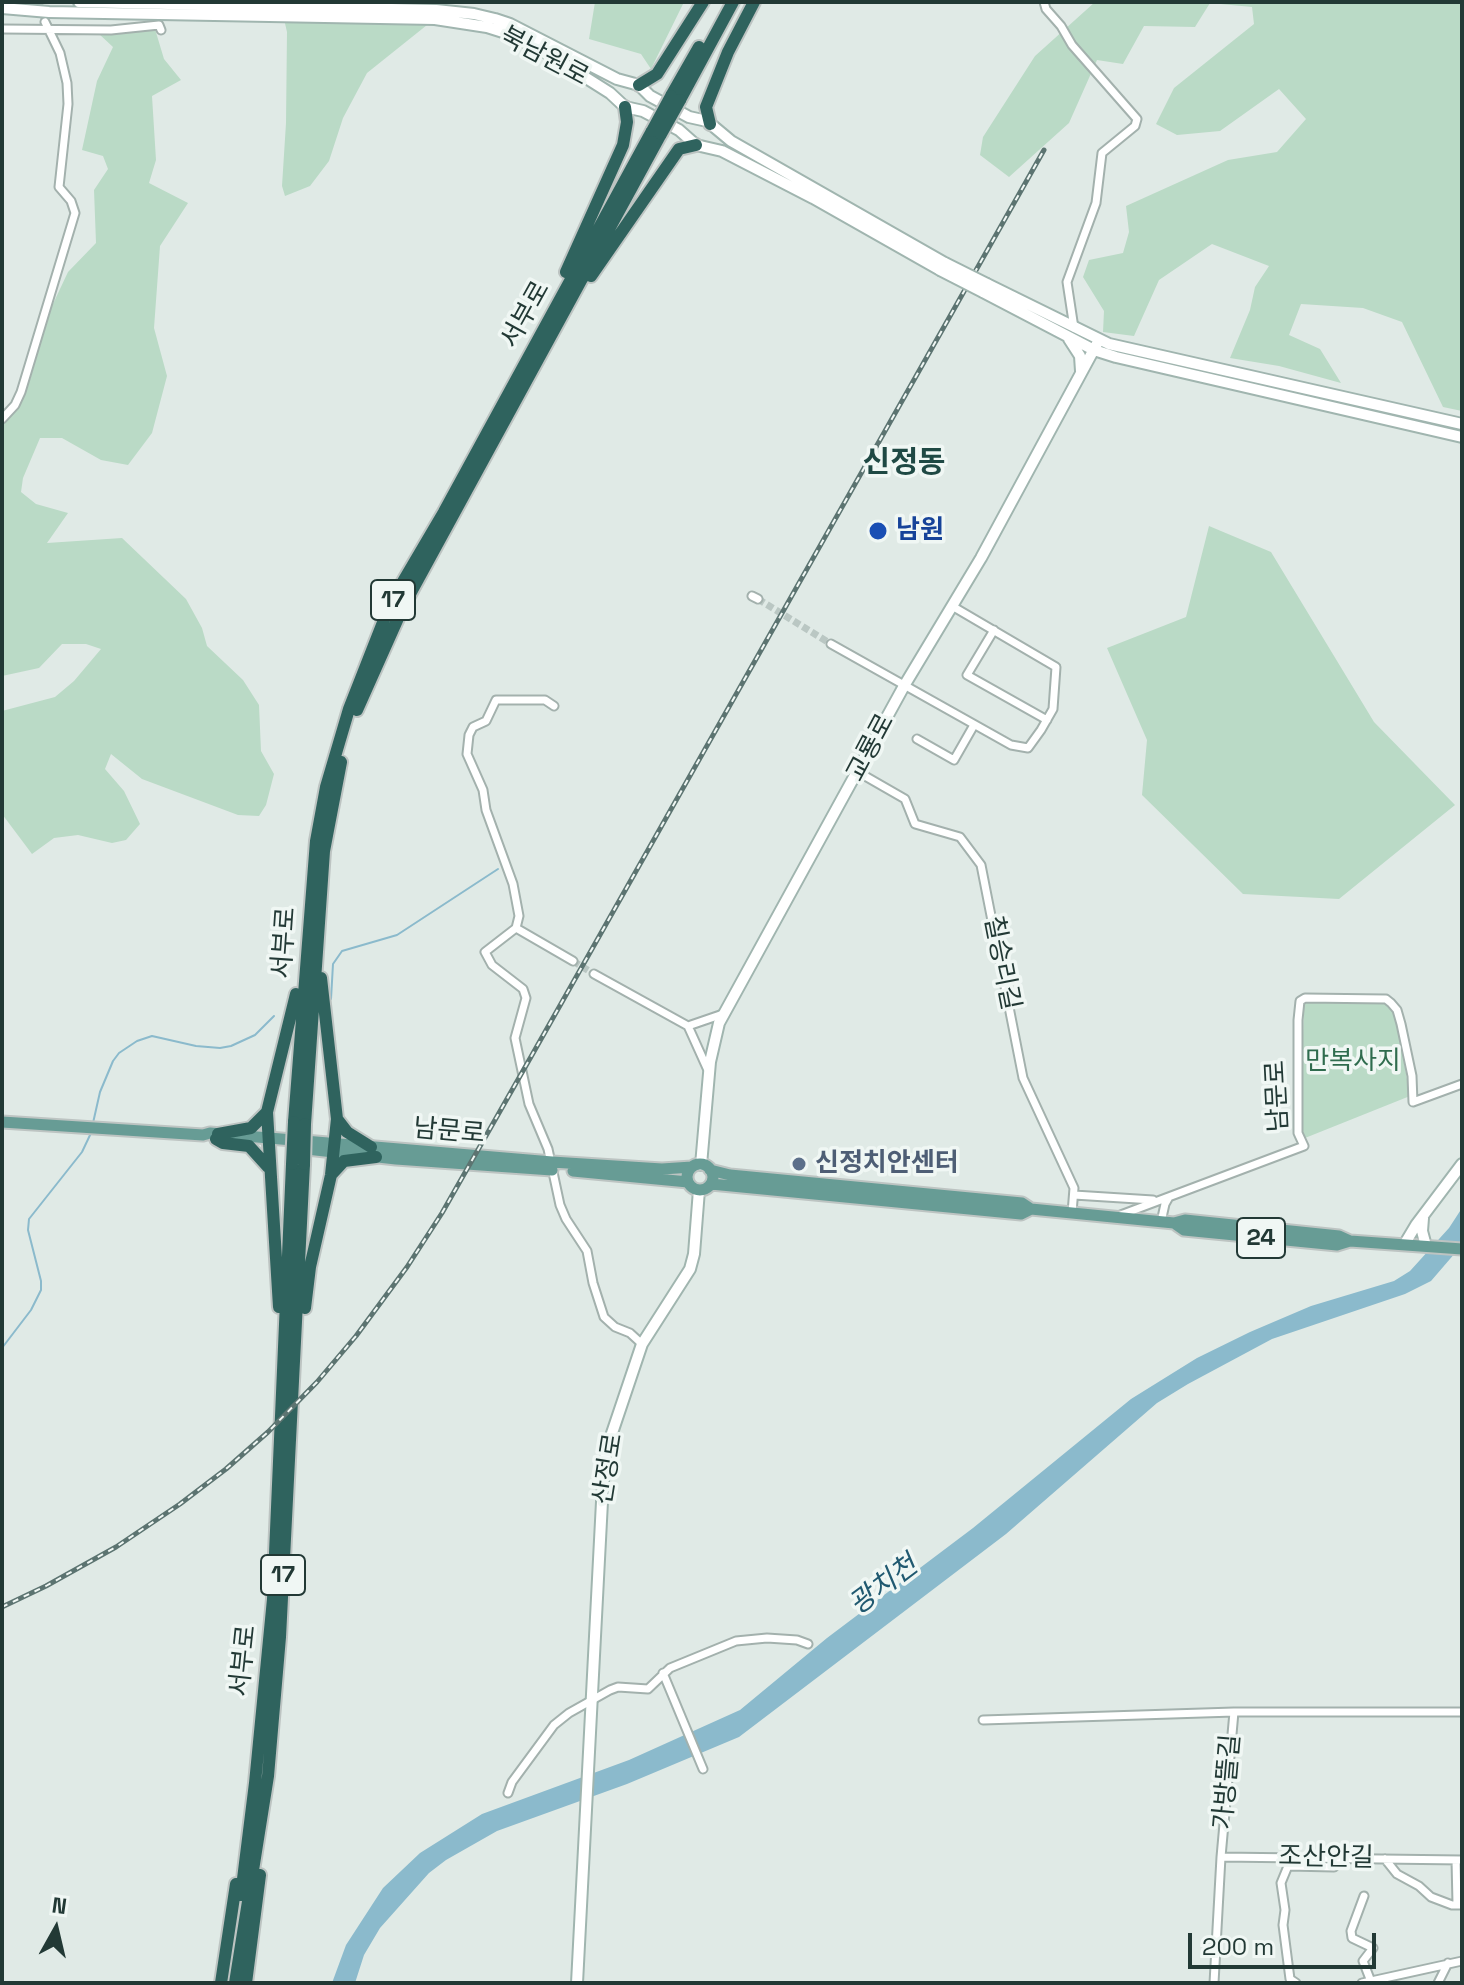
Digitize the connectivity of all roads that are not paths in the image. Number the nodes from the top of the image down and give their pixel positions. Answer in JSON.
{"nodes":[{"id":1,"x":79,"y":2,"type":"edge"},
{"id":2,"x":101,"y":2,"type":"edge"},
{"id":3,"x":703,"y":2,"type":"edge"},
{"id":4,"x":725,"y":2,"type":"edge"},
{"id":5,"x":733,"y":2,"type":"edge"},
{"id":6,"x":754,"y":2,"type":"edge"},
{"id":7,"x":1044,"y":2,"type":"edge"},
{"id":8,"x":2,"y":8,"type":"edge"},
{"id":9,"x":118,"y":13,"type":"junction"},
{"id":10,"x":46,"y":26,"type":"junction"},
{"id":11,"x":120,"y":27,"type":"junction"},
{"id":12,"x":2,"y":29,"type":"edge"},
{"id":13,"x":161,"y":30,"type":"dead end"},
{"id":14,"x":635,"y":84,"type":"junction"},
{"id":15,"x":675,"y":98,"type":"junction"},
{"id":16,"x":623,"y":106,"type":"junction"},
{"id":17,"x":711,"y":126,"type":"junction"},
{"id":18,"x":700,"y":145,"type":"junction"},
{"id":19,"x":942,"y":266,"type":"junction"},
{"id":20,"x":1070,"y":332,"type":"junction"},
{"id":21,"x":1096,"y":345,"type":"junction"},
{"id":22,"x":1081,"y":373,"type":"junction"},
{"id":23,"x":520,"y":382,"type":"junction"},
{"id":24,"x":2,"y":419,"type":"edge"},
{"id":25,"x":1462,"y":424,"type":"edge"},
{"id":26,"x":1462,"y":437,"type":"edge"},
{"id":27,"x":952,"y":606,"type":"junction"},
{"id":28,"x":994,"y":630,"type":"junction"},
{"id":29,"x":831,"y":644,"type":"tunnel mouth"},
{"id":30,"x":904,"y":686,"type":"junction"},
{"id":31,"x":554,"y":706,"type":"dead end"},
{"id":32,"x":1047,"y":720,"type":"junction"},
{"id":33,"x":974,"y":725,"type":"junction"},
{"id":34,"x":917,"y":739,"type":"dead end"},
{"id":35,"x":858,"y":772,"type":"junction"},
{"id":36,"x":314,"y":911,"type":"junction"},
{"id":37,"x":516,"y":928,"type":"junction"},
{"id":38,"x":573,"y":961,"type":"tunnel mouth"},
{"id":39,"x":594,"y":974,"type":"tunnel mouth"},
{"id":40,"x":725,"y":1013,"type":"junction"},
{"id":41,"x":688,"y":1026,"type":"junction"},
{"id":42,"x":709,"y":1074,"type":"junction"},
{"id":43,"x":1462,"y":1084,"type":"edge"},
{"id":44,"x":267,"y":1112,"type":"junction"},
{"id":45,"x":337,"y":1119,"type":"junction"},
{"id":46,"x":2,"y":1122,"type":"edge"},
{"id":47,"x":217,"y":1136,"type":"junction"},
{"id":48,"x":268,"y":1141,"type":"junction"},
{"id":49,"x":334,"y":1148,"type":"junction"},
{"id":50,"x":374,"y":1152,"type":"junction"},
{"id":51,"x":1462,"y":1164,"type":"edge"},
{"id":52,"x":553,"y":1166,"type":"junction"},
{"id":53,"x":268,"y":1167,"type":"junction"},
{"id":54,"x":701,"y":1167,"type":"junction"},
{"id":55,"x":331,"y":1175,"type":"junction"},
{"id":56,"x":688,"y":1182,"type":"junction"},
{"id":57,"x":781,"y":1184,"type":"junction"},
{"id":58,"x":705,"y":1187,"type":"junction"},
{"id":59,"x":1074,"y":1195,"type":"junction"},
{"id":60,"x":1169,"y":1197,"type":"junction"},
{"id":61,"x":1159,"y":1200,"type":"junction"},
{"id":62,"x":1072,"y":1213,"type":"junction"},
{"id":63,"x":1115,"y":1217,"type":"junction"},
{"id":64,"x":1423,"y":1218,"type":"junction"},
{"id":65,"x":1168,"y":1222,"type":"junction"},
{"id":66,"x":1404,"y":1245,"type":"junction"},
{"id":67,"x":1427,"y":1246,"type":"junction"},
{"id":68,"x":1462,"y":1249,"type":"edge"},
{"id":69,"x":642,"y":1344,"type":"junction"},
{"id":70,"x":288,"y":1390,"type":"junction"},
{"id":71,"x":808,"y":1644,"type":"dead end"},
{"id":72,"x":663,"y":1673,"type":"junction"},
{"id":73,"x":590,"y":1700,"type":"junction"},
{"id":74,"x":1234,"y":1712,"type":"junction"},
{"id":75,"x":1462,"y":1712,"type":"edge"},
{"id":76,"x":983,"y":1720,"type":"dead end"},
{"id":77,"x":702,"y":1766,"type":"dead end"},
{"id":78,"x":268,"y":1776,"type":"junction"},
{"id":79,"x":255,"y":1783,"type":"junction"},
{"id":80,"x":508,"y":1793,"type":"dead end"},
{"id":81,"x":1221,"y":1857,"type":"junction"},
{"id":82,"x":1341,"y":1858,"type":"junction"},
{"id":83,"x":1385,"y":1859,"type":"junction"},
{"id":84,"x":1459,"y":1860,"type":"edge"},
{"id":85,"x":1364,"y":1896,"type":"dead end"},
{"id":86,"x":1460,"y":1905,"type":"edge"},
{"id":87,"x":1462,"y":1961,"type":"edge"},
{"id":88,"x":1448,"y":1963,"type":"junction"},
{"id":89,"x":1366,"y":1981,"type":"edge"},
{"id":90,"x":221,"y":1983,"type":"edge"},
{"id":91,"x":228,"y":1983,"type":"edge"},
{"id":92,"x":235,"y":1983,"type":"edge"},
{"id":93,"x":246,"y":1983,"type":"edge"},
{"id":94,"x":577,"y":1983,"type":"edge"},
{"id":95,"x":1214,"y":1983,"type":"edge"},
{"id":96,"x":1296,"y":1983,"type":"edge"},
{"id":97,"x":1438,"y":1983,"type":"edge"}],
"edges":[{"from":1,"to":2,"type":"street","name":"북남원로"},
{"from":2,"to":14,"type":"street","name":"북남원로"},
{"from":3,"to":14,"type":"highway"},
{"from":4,"to":15,"type":"highway","name":"서부로","number":"17"},
{"from":5,"to":15,"type":"highway","name":"서부로","number":"17"},
{"from":6,"to":17,"type":"highway"},
{"from":7,"to":20,"type":"street"},
{"from":8,"to":9,"type":"street","name":"북남원로"},
{"from":9,"to":11,"type":"street"},
{"from":9,"to":16,"type":"street","name":"북남원로"},
{"from":10,"to":11,"type":"street"},
{"from":10,"to":12,"type":"street"},
{"from":10,"to":24,"type":"street"},
{"from":11,"to":13,"type":"street"},
{"from":14,"to":16,"type":"street"},
{"from":14,"to":17,"type":"street","name":"북남원로"},
{"from":15,"to":23,"type":"highway","name":"서부로","number":"17","bridge":true},
{"from":16,"to":18,"type":"street","name":"북남원로"},
{"from":16,"to":23,"type":"highway"},
{"from":17,"to":18,"type":"street"},
{"from":17,"to":19,"type":"street","name":"북남원로"},
{"from":18,"to":19,"type":"street","name":"북남원로"},
{"from":18,"to":23,"type":"highway"},
{"from":19,"to":20,"type":"street","bridge":true},
{"from":20,"to":21,"type":"street"},
{"from":20,"to":22,"type":"street"},
{"from":21,"to":22,"type":"street","name":"교룡로"},
{"from":21,"to":25,"type":"street"},
{"from":21,"to":26,"type":"street"},
{"from":22,"to":27,"type":"street","name":"교룡로"},
{"from":23,"to":36,"type":"highway","name":"서부로","number":"17"},
{"from":27,"to":28,"type":"street"},
{"from":27,"to":30,"type":"street","name":"교룡로"},
{"from":28,"to":32,"type":"street"},
{"from":28,"to":32,"type":"street"},
{"from":29,"to":30,"type":"street"},
{"from":30,"to":33,"type":"street"},
{"from":30,"to":35,"type":"street","name":"교룡로"},
{"from":31,"to":37,"type":"street"},
{"from":32,"to":33,"type":"street"},
{"from":33,"to":34,"type":"street"},
{"from":35,"to":40,"type":"street","name":"교룡로"},
{"from":35,"to":59,"type":"street","name":"칠승리길"},
{"from":36,"to":44,"type":"highway"},
{"from":36,"to":45,"type":"highway"},
{"from":36,"to":70,"type":"highway","name":"서부로","number":"17","bridge":true},
{"from":37,"to":38,"type":"street"},
{"from":37,"to":52,"type":"street"},
{"from":39,"to":41,"type":"street"},
{"from":40,"to":41,"type":"street"},
{"from":40,"to":42,"type":"street","name":"교룡로"},
{"from":41,"to":42,"type":"street"},
{"from":42,"to":54,"type":"street","name":"교룡로"},
{"from":43,"to":60,"type":"street","name":"남문로"},
{"from":44,"to":47,"type":"highway"},
{"from":44,"to":48,"type":"highway"},
{"from":45,"to":49,"type":"highway"},
{"from":45,"to":50,"type":"highway"},
{"from":46,"to":47,"type":"main road","name":"남문로","number":"24"},
{"from":47,"to":48,"type":"main road","name":"남문로","number":"24"},
{"from":47,"to":53,"type":"highway"},
{"from":48,"to":49,"type":"main road","name":"남문로","number":"24"},
{"from":48,"to":53,"type":"highway"},
{"from":49,"to":50,"type":"main road","name":"남문로","number":"24"},
{"from":49,"to":55,"type":"highway"},
{"from":50,"to":52,"type":"main road","name":"남문로","number":"24"},
{"from":50,"to":55,"type":"highway"},
{"from":51,"to":64,"type":"street"},
{"from":52,"to":54,"type":"main road","name":"남문로","number":"24"},
{"from":52,"to":56,"type":"main road","name":"남문로","number":"24"},
{"from":52,"to":69,"type":"street"},
{"from":53,"to":70,"type":"highway"},
{"from":54,"to":56,"type":"main road"},
{"from":54,"to":57,"type":"main road","name":"남문로","number":"24"},
{"from":54,"to":58,"type":"main road"},
{"from":55,"to":70,"type":"highway"},
{"from":56,"to":58,"type":"main road"},
{"from":57,"to":58,"type":"main road","name":"남문로","number":"24"},
{"from":57,"to":62,"type":"main road","name":"남문로","number":"24"},
{"from":58,"to":69,"type":"street","name":"산정로"},
{"from":59,"to":61,"type":"street"},
{"from":59,"to":62,"type":"street","name":"칠승리길"},
{"from":60,"to":61,"type":"street","name":"남문로"},
{"from":60,"to":65,"type":"street"},
{"from":61,"to":63,"type":"street","name":"남문로"},
{"from":62,"to":63,"type":"main road","name":"남문로","number":"24"},
{"from":63,"to":65,"type":"main road","name":"남문로","number":"24"},
{"from":64,"to":66,"type":"street"},
{"from":64,"to":67,"type":"street"},
{"from":65,"to":66,"type":"main road","name":"남문로","number":"24"},
{"from":66,"to":67,"type":"main road","name":"남문로","number":"24"},
{"from":67,"to":68,"type":"main road","name":"남문로"},
{"from":69,"to":73,"type":"street","name":"산정로"},
{"from":70,"to":78,"type":"highway","name":"서부로","number":"17"},
{"from":70,"to":79,"type":"highway","name":"서부로","number":"17"},
{"from":71,"to":72,"type":"street"},
{"from":72,"to":73,"type":"street"},
{"from":72,"to":77,"type":"street"},
{"from":73,"to":80,"type":"street"},
{"from":73,"to":94,"type":"street","name":"산정로"},
{"from":74,"to":75,"type":"street","name":"가방뜰길"},
{"from":74,"to":76,"type":"street"},
{"from":74,"to":81,"type":"street","name":"가방뜰길"},
{"from":78,"to":92,"type":"highway","name":"서부로","number":"17"},
{"from":78,"to":93,"type":"highway"},
{"from":79,"to":90,"type":"highway"},
{"from":79,"to":91,"type":"highway","name":"서부로","number":"17"},
{"from":81,"to":82,"type":"street","name":"조산안길"},
{"from":81,"to":95,"type":"street","name":"가방뜰길"},
{"from":82,"to":83,"type":"street","name":"조산안길"},
{"from":82,"to":96,"type":"street"},
{"from":83,"to":84,"type":"street"},
{"from":83,"to":86,"type":"street","name":"조산안길"},
{"from":84,"to":86,"type":"street"},
{"from":85,"to":89,"type":"street"},
{"from":87,"to":88,"type":"street"},
{"from":88,"to":89,"type":"street"},
{"from":88,"to":97,"type":"street"}]}
